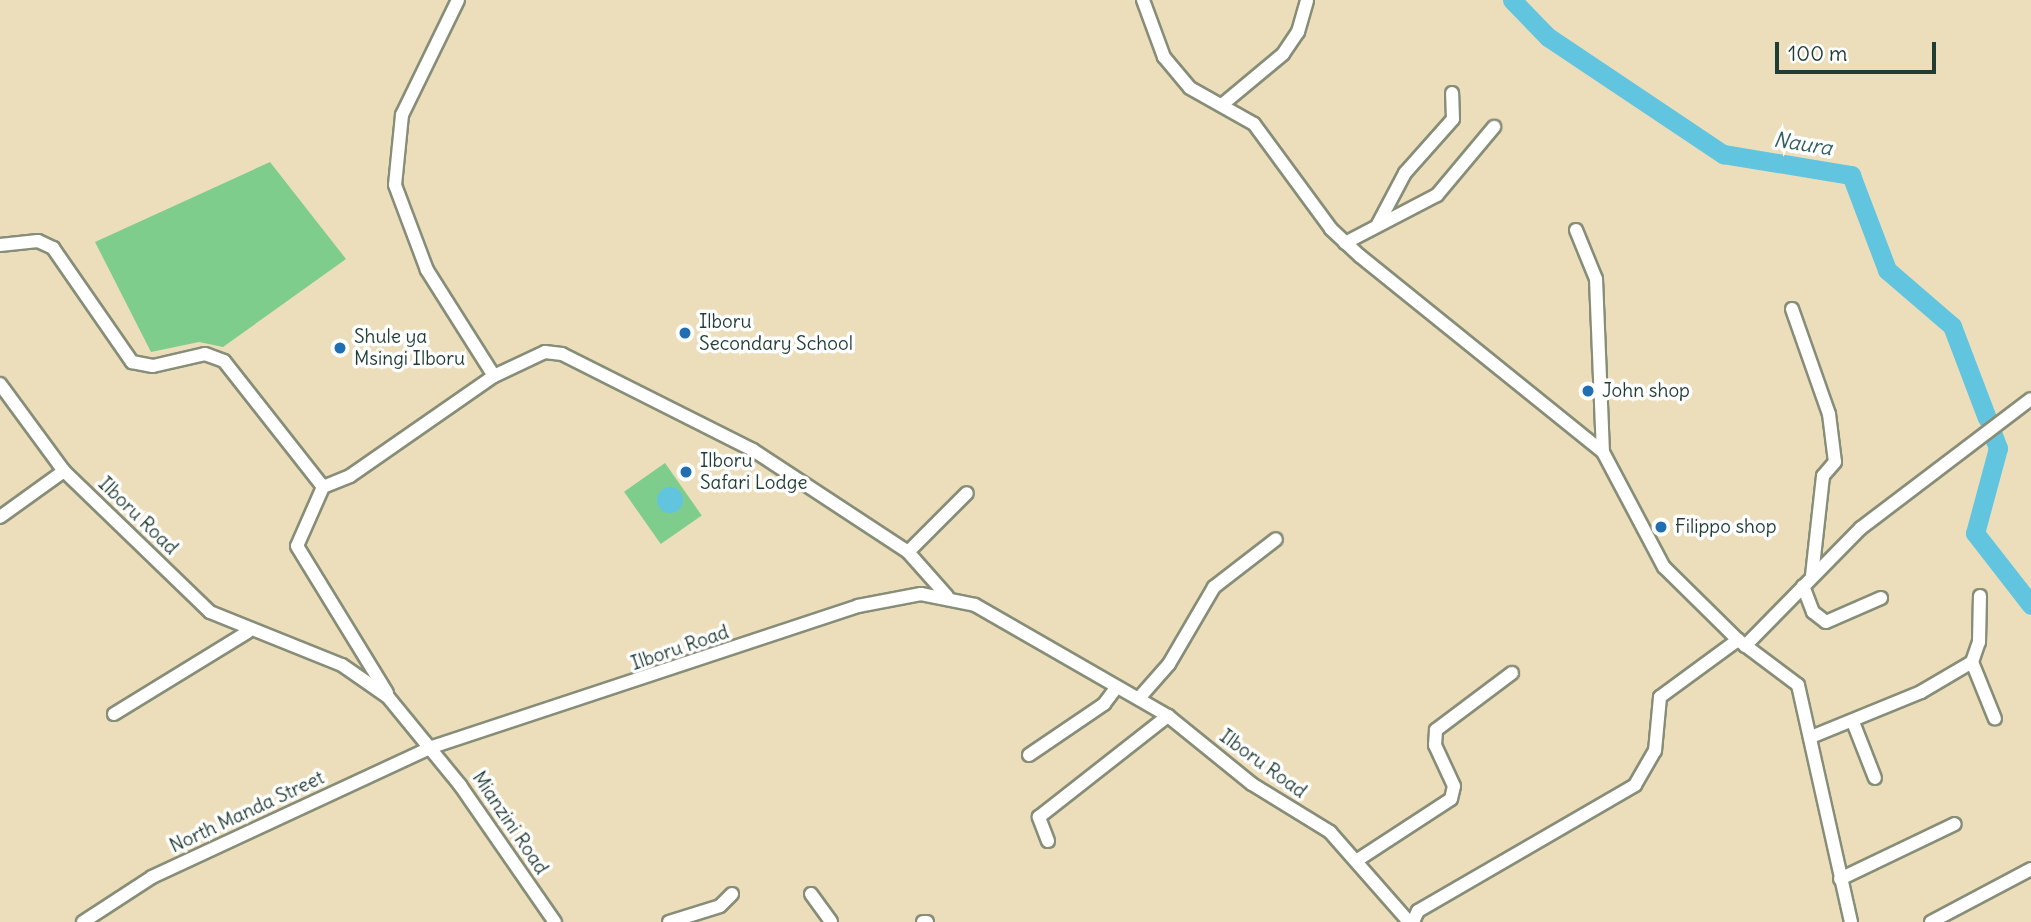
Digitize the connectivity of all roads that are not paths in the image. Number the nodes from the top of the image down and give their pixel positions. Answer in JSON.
{"nodes":[{"id":1,"x":458,"y":0,"type":"edge"},
{"id":2,"x":1143,"y":0,"type":"edge"},
{"id":3,"x":1307,"y":0,"type":"edge"},
{"id":4,"x":1452,"y":93,"type":"dead end"},
{"id":5,"x":1223,"y":104,"type":"junction"},
{"id":6,"x":1494,"y":127,"type":"dead end"},
{"id":7,"x":1378,"y":224,"type":"junction"},
{"id":8,"x":1576,"y":230,"type":"dead end"},
{"id":9,"x":1345,"y":243,"type":"junction"},
{"id":10,"x":0,"y":245,"type":"edge"},
{"id":11,"x":1792,"y":309,"type":"dead end"},
{"id":12,"x":494,"y":376,"type":"junction"},
{"id":13,"x":0,"y":384,"type":"edge"},
{"id":14,"x":2031,"y":399,"type":"edge"},
{"id":15,"x":1603,"y":452,"type":"junction"},
{"id":16,"x":64,"y":471,"type":"junction"},
{"id":17,"x":323,"y":487,"type":"junction"},
{"id":18,"x":967,"y":493,"type":"dead end"},
{"id":19,"x":0,"y":517,"type":"edge"},
{"id":20,"x":1276,"y":539,"type":"dead end"},
{"id":21,"x":908,"y":552,"type":"junction"},
{"id":22,"x":1812,"y":576,"type":"junction"},
{"id":23,"x":1803,"y":586,"type":"junction"},
{"id":24,"x":947,"y":596,"type":"junction"},
{"id":25,"x":1980,"y":596,"type":"dead end"},
{"id":26,"x":1881,"y":598,"type":"dead end"},
{"id":27,"x":248,"y":632,"type":"junction"},
{"id":28,"x":1741,"y":643,"type":"junction"},
{"id":29,"x":1972,"y":662,"type":"junction"},
{"id":30,"x":1512,"y":673,"type":"dead end"},
{"id":31,"x":1117,"y":687,"type":"junction"},
{"id":32,"x":388,"y":696,"type":"junction"},
{"id":33,"x":1140,"y":697,"type":"junction"},
{"id":34,"x":114,"y":714,"type":"dead end"},
{"id":35,"x":1168,"y":716,"type":"junction"},
{"id":36,"x":1995,"y":719,"type":"dead end"},
{"id":37,"x":1853,"y":722,"type":"junction"},
{"id":38,"x":1811,"y":737,"type":"junction"},
{"id":39,"x":432,"y":747,"type":"junction"},
{"id":40,"x":1029,"y":755,"type":"dead end"},
{"id":41,"x":1875,"y":778,"type":"dead end"},
{"id":42,"x":1955,"y":824,"type":"dead end"},
{"id":43,"x":1048,"y":841,"type":"dead end"},
{"id":44,"x":1356,"y":862,"type":"junction"},
{"id":45,"x":2031,"y":869,"type":"edge"},
{"id":46,"x":1840,"y":879,"type":"junction"},
{"id":47,"x":732,"y":894,"type":"dead end"},
{"id":48,"x":811,"y":894,"type":"dead end"},
{"id":49,"x":1847,"y":921,"type":"edge"},
{"id":50,"x":83,"y":922,"type":"edge"},
{"id":51,"x":555,"y":922,"type":"edge"},
{"id":52,"x":669,"y":922,"type":"edge"},
{"id":53,"x":831,"y":922,"type":"edge"},
{"id":54,"x":1411,"y":922,"type":"edge"},
{"id":55,"x":1931,"y":922,"type":"edge"}],
"edges":[{"from":1,"to":12,"type":"street"},
{"from":2,"to":5,"type":"street"},
{"from":3,"to":5,"type":"street"},
{"from":4,"to":7,"type":"street"},
{"from":5,"to":9,"type":"street"},
{"from":6,"to":7,"type":"street"},
{"from":7,"to":9,"type":"street"},
{"from":8,"to":15,"type":"street"},
{"from":9,"to":15,"type":"street"},
{"from":10,"to":17,"type":"street"},
{"from":11,"to":22,"type":"street"},
{"from":12,"to":17,"type":"street"},
{"from":12,"to":21,"type":"street"},
{"from":13,"to":16,"type":"street","name":"Ilboru Road"},
{"from":14,"to":22,"type":"street"},
{"from":15,"to":28,"type":"street"},
{"from":16,"to":19,"type":"street"},
{"from":16,"to":27,"type":"street","name":"Ilboru Road"},
{"from":17,"to":32,"type":"street"},
{"from":18,"to":21,"type":"street"},
{"from":20,"to":33,"type":"street"},
{"from":21,"to":24,"type":"street"},
{"from":22,"to":23,"type":"street"},
{"from":23,"to":26,"type":"street"},
{"from":23,"to":28,"type":"street"},
{"from":24,"to":31,"type":"street","name":"Ilboru Road"},
{"from":24,"to":39,"type":"street","name":"Ilboru Road"},
{"from":25,"to":29,"type":"street"},
{"from":27,"to":32,"type":"street","name":"Ilboru Road"},
{"from":27,"to":34,"type":"street"},
{"from":28,"to":38,"type":"street"},
{"from":28,"to":54,"type":"street"},
{"from":29,"to":36,"type":"street"},
{"from":29,"to":37,"type":"street"},
{"from":30,"to":44,"type":"street"},
{"from":31,"to":33,"type":"street","name":"Ilboru Road"},
{"from":31,"to":40,"type":"street"},
{"from":32,"to":39,"type":"street","name":"Ilboru Road"},
{"from":33,"to":35,"type":"street","name":"Ilboru Road"},
{"from":35,"to":43,"type":"street"},
{"from":35,"to":44,"type":"street","name":"Ilboru Road"},
{"from":37,"to":38,"type":"street"},
{"from":37,"to":41,"type":"street"},
{"from":38,"to":46,"type":"street"},
{"from":39,"to":50,"type":"street","name":"North Manda Street"},
{"from":39,"to":51,"type":"street","name":"Mianzini Road"},
{"from":42,"to":46,"type":"street"},
{"from":44,"to":54,"type":"street","name":"Ilboru Road"},
{"from":45,"to":55,"type":"street"},
{"from":46,"to":49,"type":"street"},
{"from":47,"to":52,"type":"street"},
{"from":48,"to":53,"type":"street"}]}
